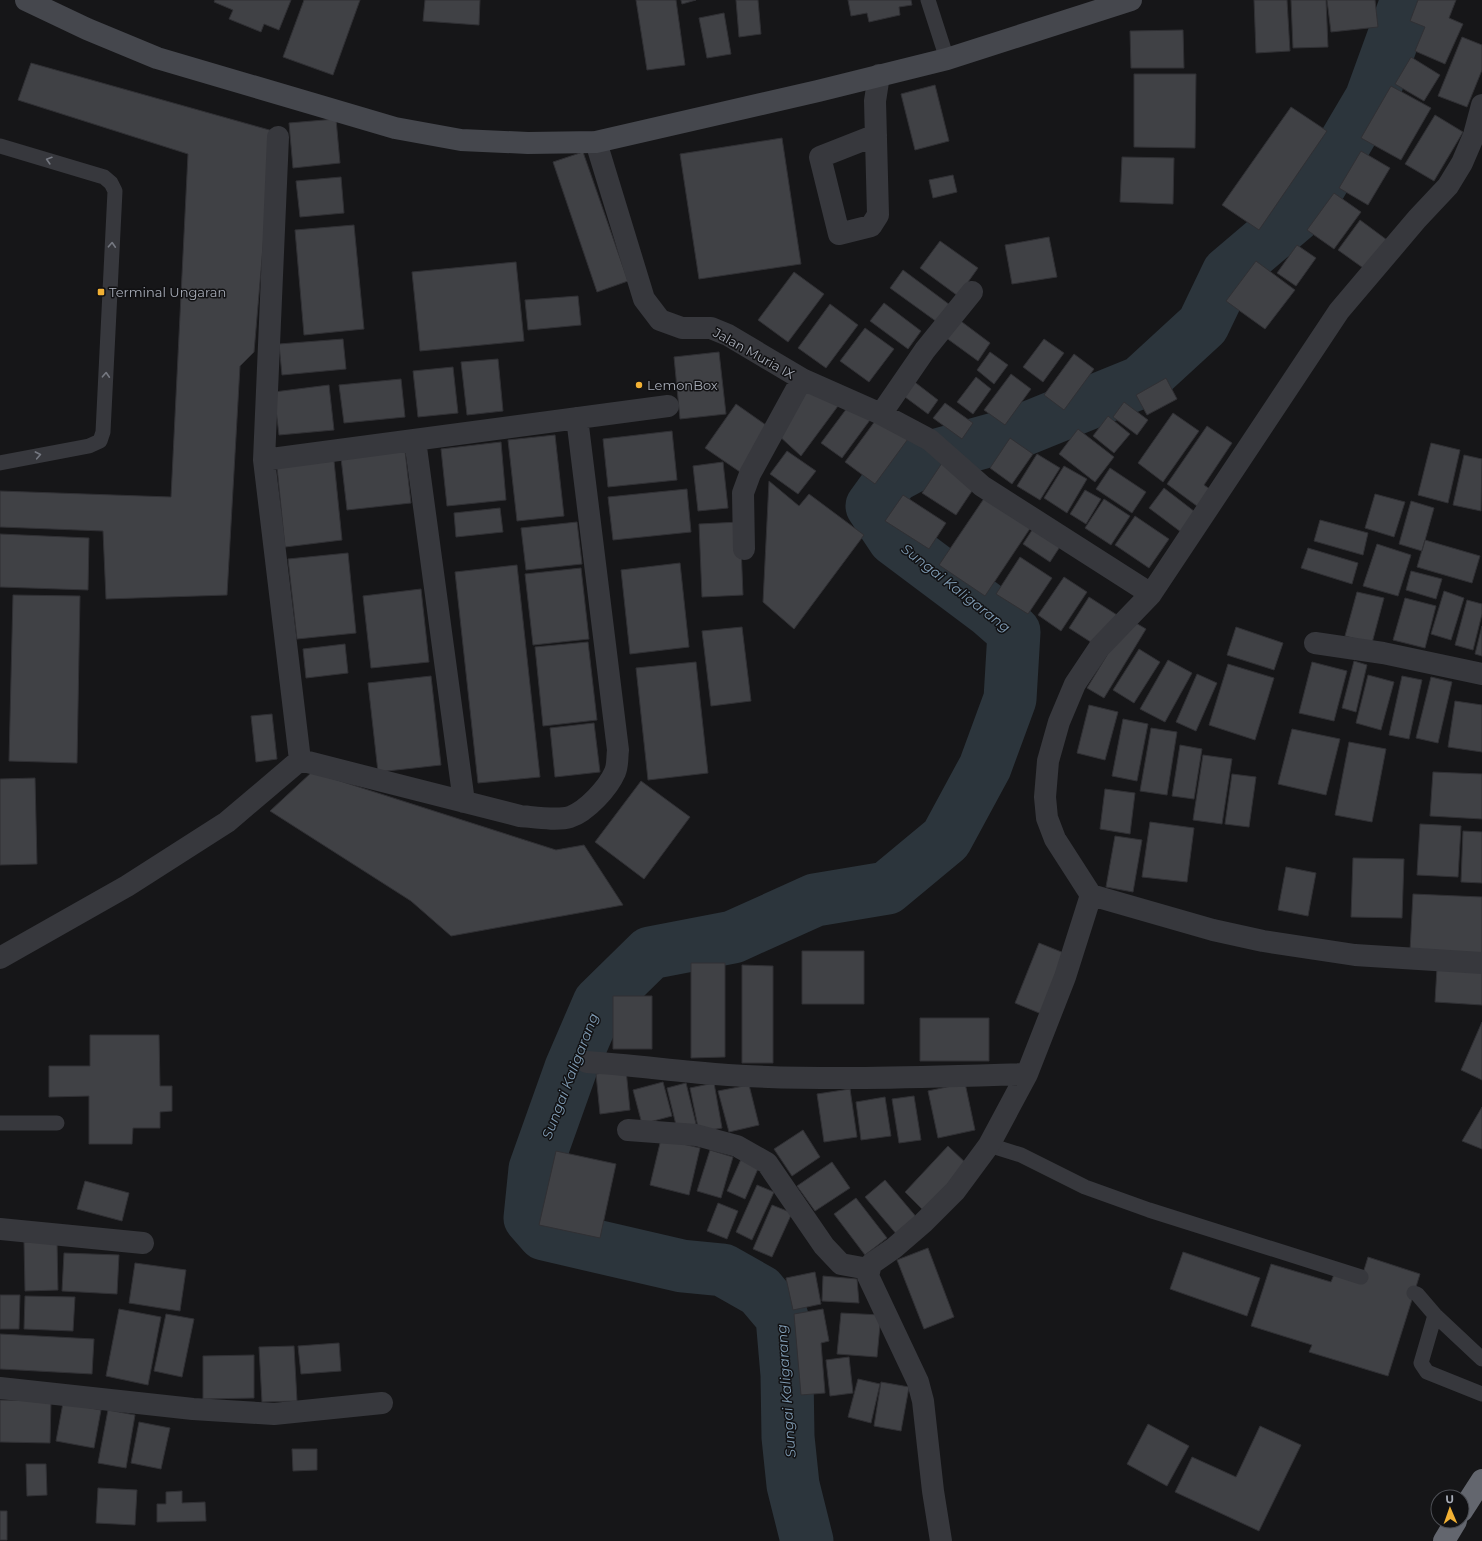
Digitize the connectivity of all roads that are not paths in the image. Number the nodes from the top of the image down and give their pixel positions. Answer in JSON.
{"nodes":[{"id":1,"x":26,"y":0,"type":"edge"},
{"id":2,"x":928,"y":0,"type":"edge"},
{"id":3,"x":1131,"y":0,"type":"edge"},
{"id":4,"x":947,"y":58,"type":"junction"},
{"id":5,"x":879,"y":75,"type":"junction"},
{"id":6,"x":1482,"y":105,"type":"edge"},
{"id":7,"x":876,"y":135,"type":"dead end"},
{"id":8,"x":278,"y":137,"type":"dead end"},
{"id":9,"x":596,"y":142,"type":"junction"},
{"id":10,"x":0,"y":146,"type":"edge"},
{"id":11,"x":972,"y":292,"type":"dead end"},
{"id":12,"x":802,"y":379,"type":"junction"},
{"id":13,"x":668,"y":406,"type":"dead end"},
{"id":14,"x":881,"y":414,"type":"junction"},
{"id":15,"x":577,"y":418,"type":"junction"},
{"id":16,"x":415,"y":440,"type":"junction"},
{"id":17,"x":264,"y":460,"type":"junction"},
{"id":18,"x":0,"y":463,"type":"edge"},
{"id":19,"x":744,"y":549,"type":"dead end"},
{"id":20,"x":1151,"y":594,"type":"junction"},
{"id":21,"x":1315,"y":643,"type":"dead end"},
{"id":22,"x":1482,"y":674,"type":"edge"},
{"id":23,"x":300,"y":760,"type":"junction"},
{"id":24,"x":464,"y":802,"type":"junction"},
{"id":25,"x":1091,"y":895,"type":"junction"},
{"id":26,"x":0,"y":958,"type":"edge"},
{"id":27,"x":1482,"y":963,"type":"edge"},
{"id":28,"x":586,"y":1062,"type":"dead end"},
{"id":29,"x":1027,"y":1074,"type":"junction"},
{"id":30,"x":0,"y":1123,"type":"edge"},
{"id":31,"x":57,"y":1123,"type":"dead end"},
{"id":32,"x":628,"y":1130,"type":"dead end"},
{"id":33,"x":989,"y":1145,"type":"junction"},
{"id":34,"x":0,"y":1229,"type":"edge"},
{"id":35,"x":143,"y":1243,"type":"dead end"},
{"id":36,"x":868,"y":1269,"type":"junction"},
{"id":37,"x":1362,"y":1277,"type":"dead end"},
{"id":38,"x":1414,"y":1293,"type":"dead end"},
{"id":39,"x":1435,"y":1315,"type":"junction"},
{"id":40,"x":1482,"y":1359,"type":"edge"},
{"id":41,"x":0,"y":1388,"type":"edge"},
{"id":42,"x":1482,"y":1394,"type":"edge"},
{"id":43,"x":382,"y":1403,"type":"dead end"},
{"id":44,"x":1482,"y":1480,"type":"edge"},
{"id":45,"x":1470,"y":1498,"type":"edge"},
{"id":46,"x":1451,"y":1529,"type":"edge"},
{"id":47,"x":941,"y":1541,"type":"edge"},
{"id":48,"x":1444,"y":1541,"type":"edge"}],
"edges":[{"from":1,"to":9,"type":"main road"},
{"from":2,"to":4,"type":"lane"},
{"from":3,"to":4,"type":"main road"},
{"from":4,"to":5,"type":"main road"},
{"from":5,"to":7,"type":"street"},
{"from":5,"to":9,"type":"main road"},
{"from":6,"to":20,"type":"street"},
{"from":8,"to":17,"type":"street"},
{"from":9,"to":12,"type":"street","name":"Jalan Muria IX"},
{"from":18,"to":10,"type":"lane","one_way":true},
{"from":11,"to":14,"type":"street"},
{"from":12,"to":14,"type":"street","name":"Jalan Muria IX"},
{"from":12,"to":19,"type":"street"},
{"from":13,"to":15,"type":"street"},
{"from":14,"to":20,"type":"street","name":"Jalan Muria IX"},
{"from":15,"to":16,"type":"street"},
{"from":15,"to":24,"type":"street"},
{"from":16,"to":17,"type":"street"},
{"from":16,"to":24,"type":"street"},
{"from":17,"to":23,"type":"street"},
{"from":20,"to":25,"type":"street"},
{"from":21,"to":22,"type":"street"},
{"from":23,"to":24,"type":"street"},
{"from":23,"to":26,"type":"street"},
{"from":25,"to":27,"type":"street"},
{"from":25,"to":29,"type":"street"},
{"from":28,"to":29,"type":"street"},
{"from":29,"to":33,"type":"street"},
{"from":30,"to":31,"type":"lane"},
{"from":32,"to":36,"type":"street"},
{"from":33,"to":36,"type":"street"},
{"from":33,"to":37,"type":"lane"},
{"from":34,"to":35,"type":"street"},
{"from":36,"to":47,"type":"street"},
{"from":38,"to":39,"type":"lane"},
{"from":39,"to":40,"type":"lane"},
{"from":39,"to":42,"type":"lane"},
{"from":41,"to":43,"type":"street"},
{"from":44,"to":45,"type":"highway"},
{"from":46,"to":48,"type":"highway"}]}
